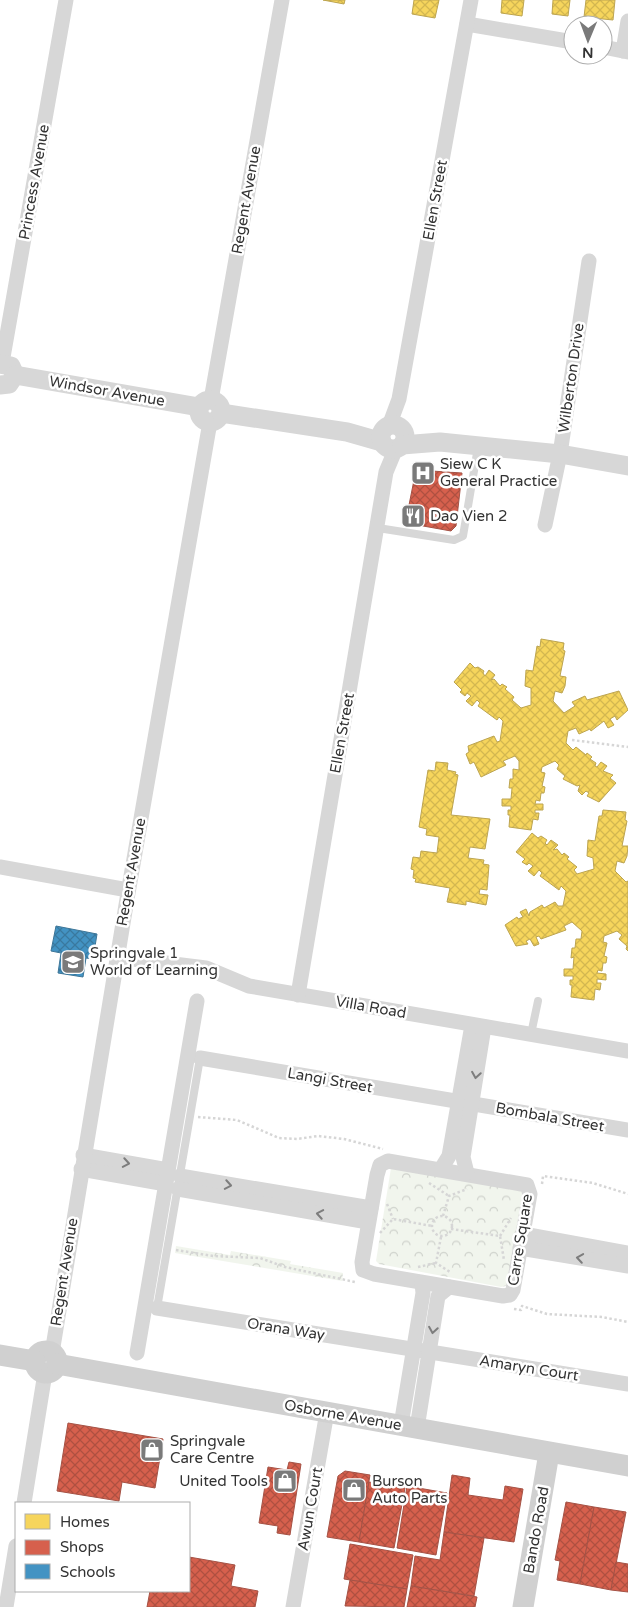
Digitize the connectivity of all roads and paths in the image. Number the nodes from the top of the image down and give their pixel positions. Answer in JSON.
{"nodes":[{"id":1,"x":66,"y":0,"type":"edge"},
{"id":2,"x":282,"y":0,"type":"edge"},
{"id":3,"x":470,"y":0,"type":"edge"},
{"id":4,"x":628,"y":21,"type":"edge"},
{"id":5,"x":467,"y":24,"type":"junction"},
{"id":6,"x":563,"y":40,"type":"edge"},
{"id":7,"x":613,"y":49,"type":"edge"},
{"id":8,"x":626,"y":51,"type":"edge"},
{"id":9,"x":588,"y":260,"type":"dead end"},
{"id":10,"x":4,"y":372,"type":"edge"},
{"id":11,"x":210,"y":410,"type":"junction"},
{"id":12,"x":393,"y":437,"type":"junction"},
{"id":13,"x":478,"y":445,"type":"junction"},
{"id":14,"x":560,"y":454,"type":"junction"},
{"id":15,"x":628,"y":466,"type":"edge"},
{"id":16,"x":545,"y":525,"type":"dead end"},
{"id":17,"x":378,"y":528,"type":"junction"},
{"id":18,"x":572,"y":740,"type":"dead end"},
{"id":19,"x":628,"y":747,"type":"edge"},
{"id":20,"x":0,"y":867,"type":"edge"},
{"id":21,"x":0,"y":876,"type":"edge"},
{"id":22,"x":128,"y":894,"type":"junction"},
{"id":23,"x":117,"y":957,"type":"junction"},
{"id":24,"x":298,"y":995,"type":"junction"},
{"id":25,"x":538,"y":1000,"type":"dead end"},
{"id":26,"x":197,"y":1002,"type":"dead end"},
{"id":27,"x":478,"y":1026,"type":"junction"},
{"id":28,"x":531,"y":1034,"type":"junction"},
{"id":29,"x":628,"y":1051,"type":"edge"},
{"id":30,"x":200,"y":1058,"type":"joint"},
{"id":31,"x":465,"y":1103,"type":"junction"},
{"id":32,"x":190,"y":1117,"type":"junction"},
{"id":33,"x":628,"y":1130,"type":"edge"},
{"id":34,"x":385,"y":1149,"type":"dead end"},
{"id":35,"x":82,"y":1162,"type":"junction"},
{"id":36,"x":440,"y":1169,"type":"junction"},
{"id":37,"x":468,"y":1173,"type":"junction"},
{"id":38,"x":173,"y":1180,"type":"junction"},
{"id":39,"x":542,"y":1185,"type":"dead end"},
{"id":40,"x":628,"y":1194,"type":"edge"},
{"id":41,"x":369,"y":1215,"type":"junction"},
{"id":42,"x":443,"y":1216,"type":"junction"},
{"id":43,"x":432,"y":1226,"type":"junction"},
{"id":44,"x":452,"y":1229,"type":"junction"},
{"id":45,"x":441,"y":1236,"type":"junction"},
{"id":46,"x":365,"y":1238,"type":"junction"},
{"id":47,"x":522,"y":1241,"type":"junction"},
{"id":48,"x":167,"y":1249,"type":"junction"},
{"id":49,"x":628,"y":1253,"type":"edge"},
{"id":50,"x":518,"y":1264,"type":"junction"},
{"id":51,"x":628,"y":1266,"type":"edge"},
{"id":52,"x":356,"y":1282,"type":"dead end"},
{"id":53,"x":422,"y":1283,"type":"junction"},
{"id":54,"x":449,"y":1287,"type":"junction"},
{"id":55,"x":157,"y":1308,"type":"joint"},
{"id":56,"x":512,"y":1308,"type":"dead end"},
{"id":57,"x":628,"y":1322,"type":"edge"},
{"id":58,"x":422,"y":1352,"type":"junction"},
{"id":59,"x":138,"y":1353,"type":"dead end"},
{"id":60,"x":0,"y":1355,"type":"edge"},
{"id":61,"x":47,"y":1363,"type":"junction"},
{"id":62,"x":628,"y":1384,"type":"edge"},
{"id":63,"x":327,"y":1412,"type":"junction"},
{"id":64,"x":409,"y":1427,"type":"junction"},
{"id":65,"x":549,"y":1452,"type":"junction"},
{"id":66,"x":628,"y":1466,"type":"edge"},
{"id":67,"x":24,"y":1502,"type":"edge"},
{"id":68,"x":15,"y":1552,"type":"edge"},
{"id":69,"x":6,"y":1607,"type":"edge"},
{"id":70,"x":293,"y":1607,"type":"edge"},
{"id":71,"x":523,"y":1607,"type":"edge"}],
"edges":[{"from":1,"to":10,"type":"street","name":"Princess Avenue"},
{"from":2,"to":11,"type":"street","name":"Regent Avenue"},
{"from":3,"to":5,"type":"street","name":"Ellen Street"},
{"from":4,"to":8,"type":"street"},
{"from":5,"to":6,"type":"street"},
{"from":5,"to":12,"type":"street","name":"Ellen Street"},
{"from":7,"to":8,"type":"street"},
{"from":9,"to":14,"type":"street","name":"Wilberton Drive"},
{"from":10,"to":11,"type":"street","name":"Windsor Avenue"},
{"from":11,"to":12,"type":"street","name":"Windsor Avenue"},
{"from":11,"to":22,"type":"street","name":"Regent Avenue"},
{"from":12,"to":13,"type":"street","name":"Windsor Avenue"},
{"from":12,"to":17,"type":"street","name":"Ellen Street"},
{"from":13,"to":14,"type":"street","name":"Windsor Avenue"},
{"from":13,"to":17,"type":"lane"},
{"from":14,"to":15,"type":"street","name":"Windsor Avenue"},
{"from":14,"to":16,"type":"street","name":"Wilberton Drive"},
{"from":17,"to":24,"type":"street","name":"Ellen Street"},
{"from":18,"to":19,"type":"path"},
{"from":20,"to":22,"type":"street"},
{"from":21,"to":22,"type":"street"},
{"from":22,"to":23,"type":"street","name":"Regent Avenue"},
{"from":23,"to":24,"type":"street","name":"Villa Road"},
{"from":23,"to":35,"type":"street","name":"Regent Avenue"},
{"from":24,"to":27,"type":"street","name":"Villa Road"},
{"from":25,"to":28,"type":"lane"},
{"from":26,"to":38,"type":"street"},
{"from":27,"to":28,"type":"street","name":"Villa Road"},
{"from":27,"to":31,"type":"street"},
{"from":28,"to":29,"type":"street","name":"Villa Road"},
{"from":30,"to":31,"type":"street","name":"Langi Street"},
{"from":30,"to":32,"type":"lane"},
{"from":31,"to":33,"type":"street","name":"Bombala Street"},
{"from":31,"to":36,"type":"street"},
{"from":31,"to":37,"type":"street"},
{"from":32,"to":34,"type":"path"},
{"from":32,"to":38,"type":"lane"},
{"from":35,"to":38,"type":"street"},
{"from":35,"to":61,"type":"street","name":"Regent Avenue"},
{"from":36,"to":37,"type":"street","name":"Carre Square"},
{"from":36,"to":41,"type":"street","name":"Carre Square"},
{"from":37,"to":42,"type":"path"},
{"from":37,"to":47,"type":"street","name":"Carre Square"},
{"from":38,"to":41,"type":"street"},
{"from":38,"to":48,"type":"lane"},
{"from":38,"to":59,"type":"street"},
{"from":39,"to":40,"type":"path"},
{"from":41,"to":46,"type":"street","name":"Carre Square"},
{"from":42,"to":43,"type":"path"},
{"from":42,"to":44,"type":"path"},
{"from":43,"to":45,"type":"path"},
{"from":43,"to":46,"type":"path"},
{"from":44,"to":45,"type":"path"},
{"from":44,"to":50,"type":"path"},
{"from":45,"to":54,"type":"path"},
{"from":46,"to":53,"type":"street","name":"Carre Square"},
{"from":47,"to":49,"type":"street"},
{"from":47,"to":50,"type":"street","name":"Carre Square"},
{"from":51,"to":47,"type":"street","one_way":true},
{"from":48,"to":52,"type":"path"},
{"from":48,"to":55,"type":"lane"},
{"from":50,"to":54,"type":"street","name":"Carre Square"},
{"from":53,"to":54,"type":"street","name":"Carre Square"},
{"from":53,"to":58,"type":"street"},
{"from":54,"to":58,"type":"street","one_way":true},
{"from":55,"to":58,"type":"street","name":"Orana Way"},
{"from":56,"to":57,"type":"path"},
{"from":58,"to":62,"type":"street","name":"Amaryn Court"},
{"from":58,"to":64,"type":"street"},
{"from":60,"to":61,"type":"main road","name":"Osborne Avenue"},
{"from":61,"to":63,"type":"main road","name":"Osborne Avenue"},
{"from":61,"to":67,"type":"street","name":"Regent Avenue"},
{"from":63,"to":64,"type":"main road","name":"Osborne Avenue"},
{"from":63,"to":70,"type":"street","name":"Awun Court"},
{"from":64,"to":65,"type":"main road","name":"Osborne Avenue"},
{"from":65,"to":66,"type":"main road","name":"Osborne Avenue"},
{"from":65,"to":71,"type":"main road","name":"Bando Road"},
{"from":68,"to":69,"type":"street"}]}
